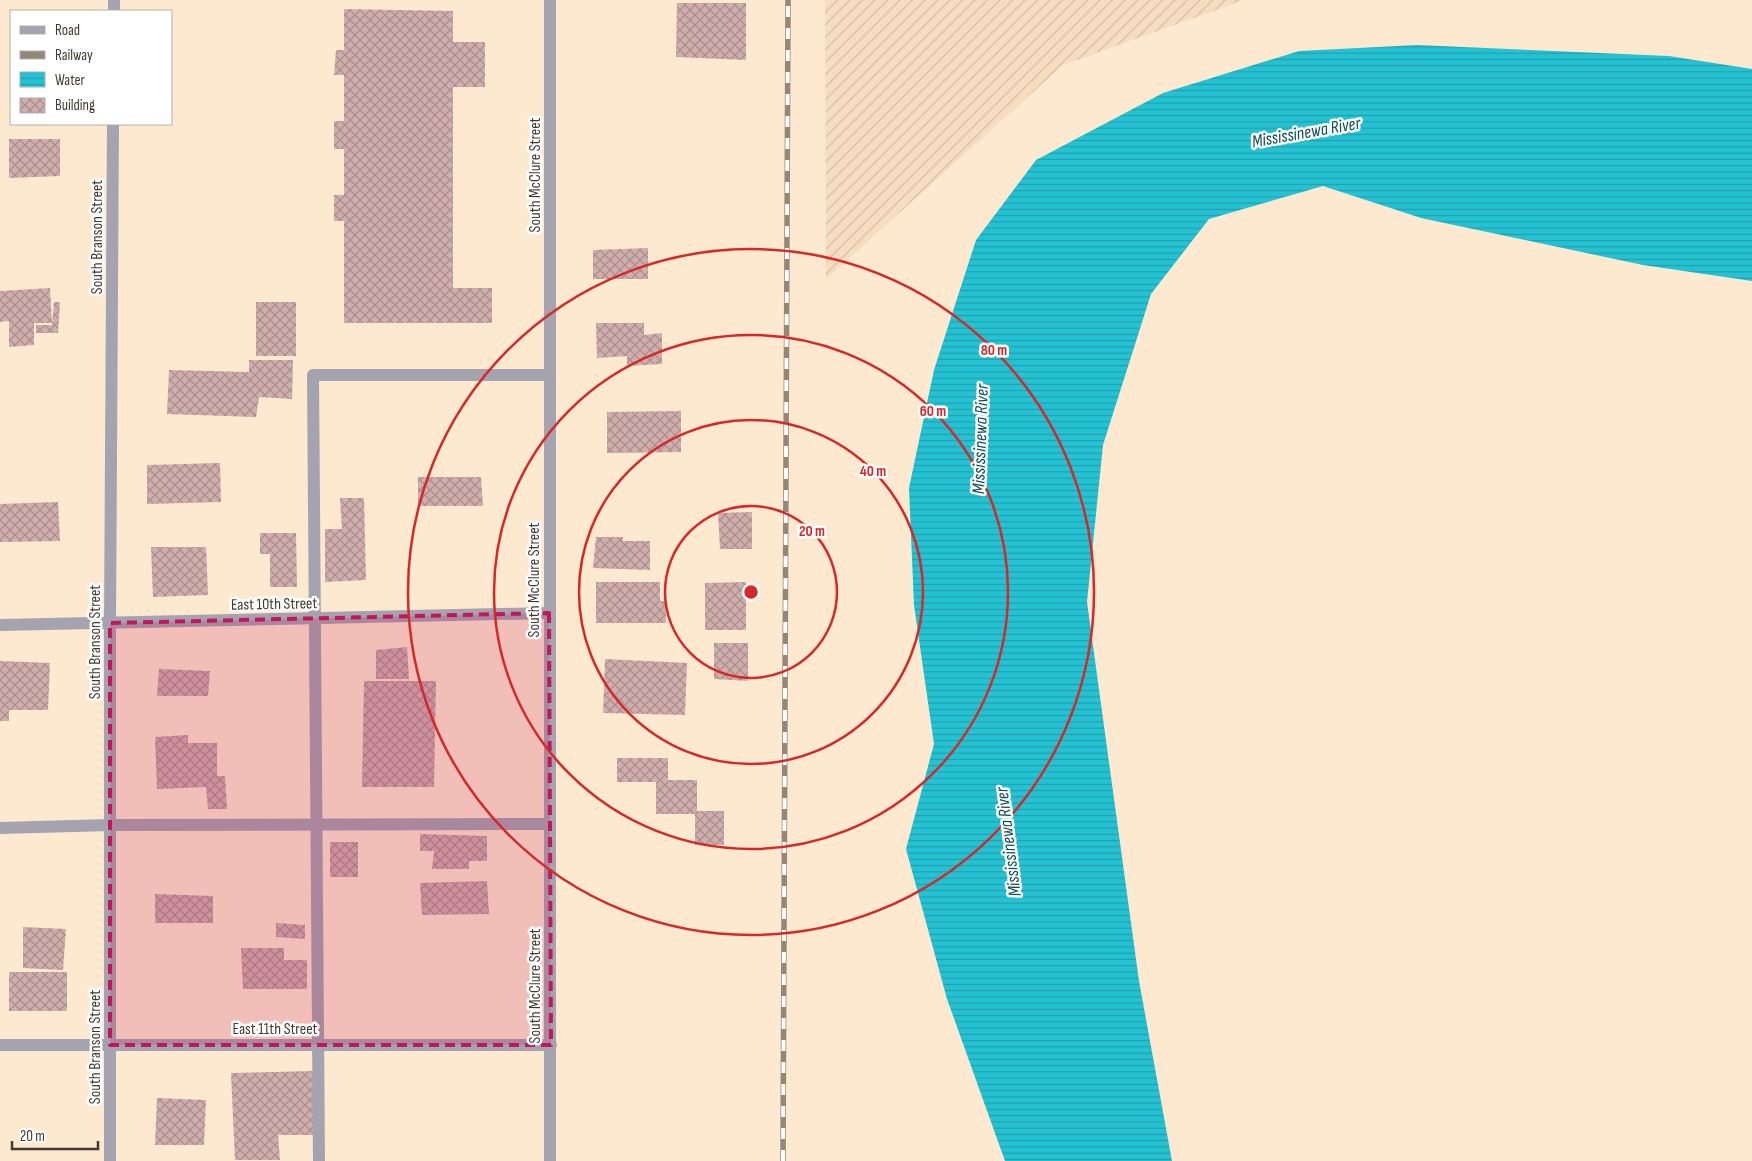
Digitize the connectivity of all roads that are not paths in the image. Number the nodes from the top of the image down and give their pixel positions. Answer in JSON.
{"nodes":[{"id":1,"x":550,"y":0,"type":"edge"},
{"id":2,"x":114,"y":125,"type":"edge"},
{"id":3,"x":550,"y":375,"type":"junction"},
{"id":4,"x":549,"y":614,"type":"junction"},
{"id":5,"x":315,"y":618,"type":"junction"},
{"id":6,"x":110,"y":622,"type":"junction"},
{"id":7,"x":0,"y":625,"type":"edge"},
{"id":8,"x":550,"y":824,"type":"junction"},
{"id":9,"x":110,"y":825,"type":"junction"},
{"id":10,"x":317,"y":825,"type":"junction"},
{"id":11,"x":0,"y":828,"type":"edge"},
{"id":12,"x":0,"y":1044,"type":"edge"},
{"id":13,"x":110,"y":1044,"type":"junction"},
{"id":14,"x":319,"y":1044,"type":"junction"},
{"id":15,"x":551,"y":1045,"type":"junction"},
{"id":16,"x":110,"y":1161,"type":"edge"},
{"id":17,"x":319,"y":1161,"type":"edge"},
{"id":18,"x":550,"y":1161,"type":"edge"}],
"edges":[{"from":1,"to":3,"type":"street","name":"South McClure Street"},
{"from":2,"to":6,"type":"street","name":"South Branson Street"},
{"from":3,"to":4,"type":"street","name":"South McClure Street"},
{"from":3,"to":5,"type":"street"},
{"from":4,"to":5,"type":"street","name":"East 10th Street"},
{"from":4,"to":8,"type":"street","name":"South McClure Street"},
{"from":5,"to":6,"type":"street","name":"East 10th Street"},
{"from":5,"to":10,"type":"street"},
{"from":6,"to":7,"type":"street","name":"East 10th Street"},
{"from":6,"to":9,"type":"street","name":"South Branson Street"},
{"from":8,"to":10,"type":"street"},
{"from":8,"to":15,"type":"street","name":"South McClure Street"},
{"from":9,"to":10,"type":"street"},
{"from":9,"to":11,"type":"street"},
{"from":9,"to":13,"type":"street","name":"South Branson Street"},
{"from":10,"to":14,"type":"street"},
{"from":12,"to":13,"type":"street","name":"East 11th Street"},
{"from":13,"to":14,"type":"street","name":"East 11th Street"},
{"from":13,"to":16,"type":"street","name":"South Branson Street"},
{"from":14,"to":15,"type":"street","name":"East 11th Street"},
{"from":14,"to":17,"type":"street"},
{"from":15,"to":18,"type":"street","name":"South McClure Street"}]}
